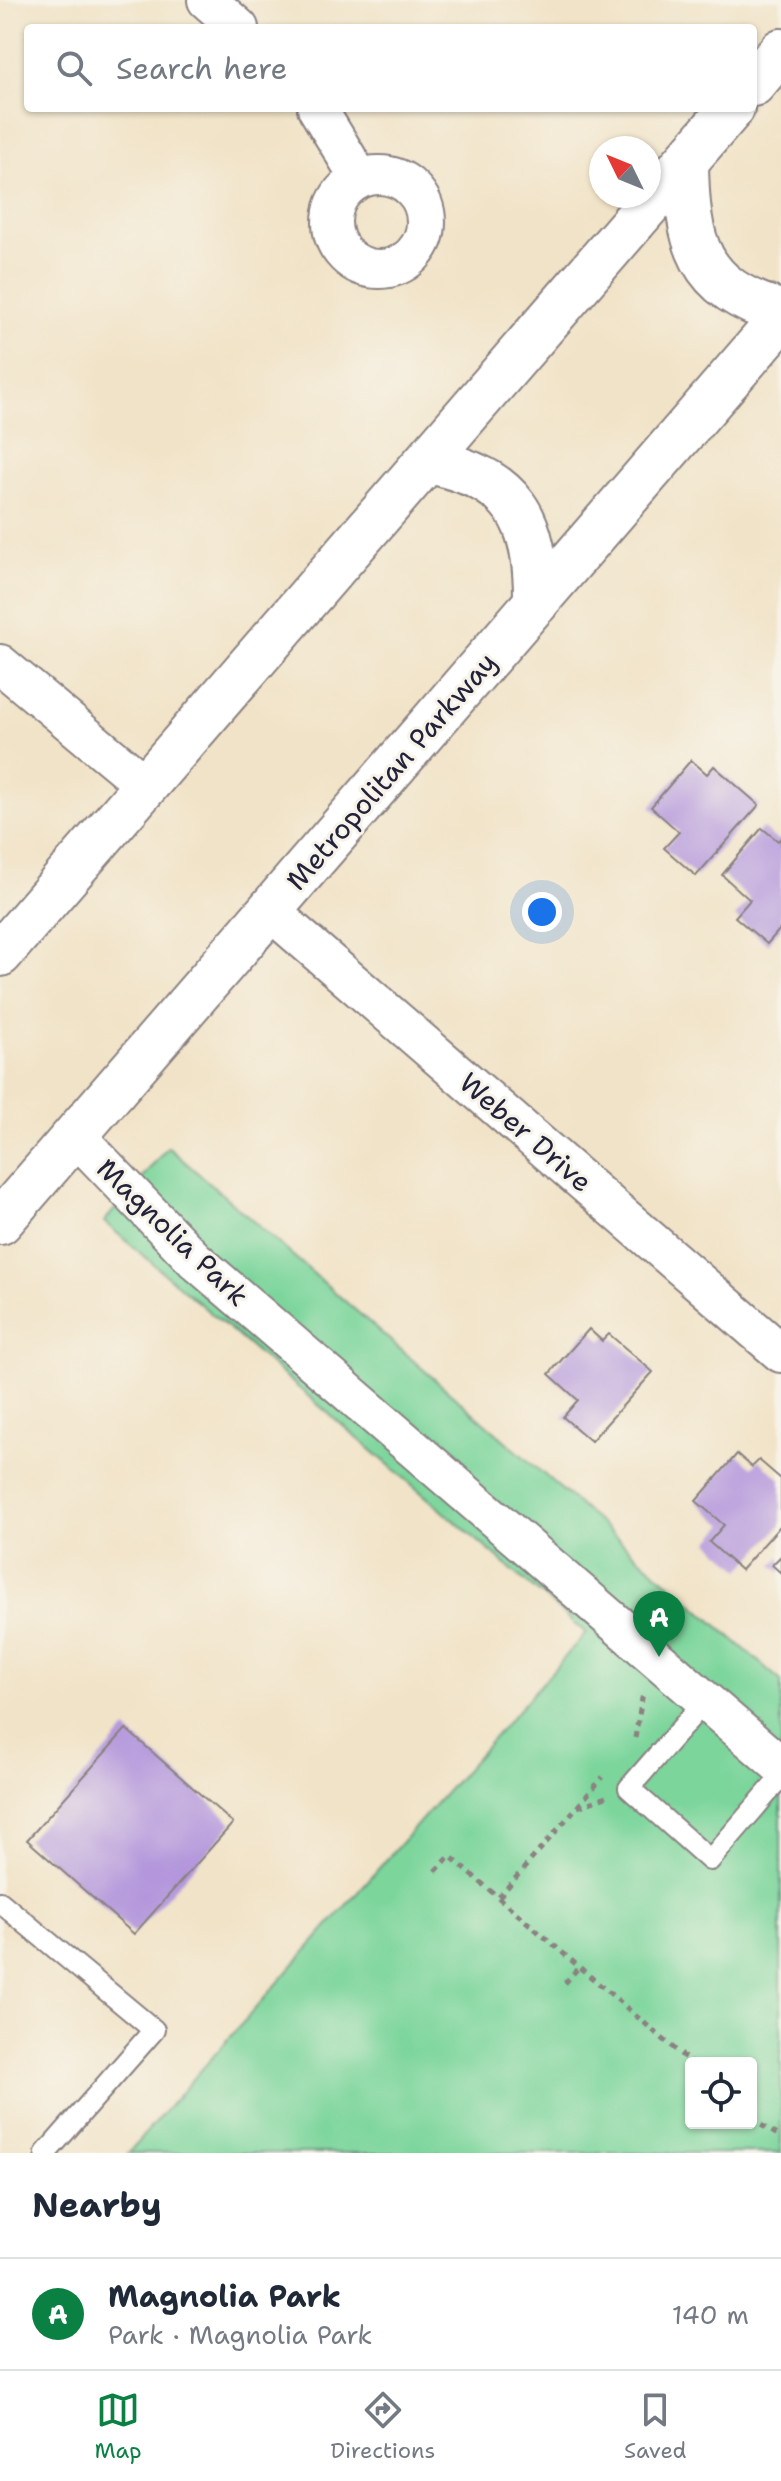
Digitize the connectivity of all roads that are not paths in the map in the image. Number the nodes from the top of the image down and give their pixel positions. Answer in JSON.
{"nodes":[{"id":1,"x":207,"y":0,"type":"edge"},
{"id":2,"x":234,"y":24,"type":"edge"},
{"id":3,"x":781,"y":51,"type":"edge"},
{"id":4,"x":757,"y":79,"type":"edge"},
{"id":5,"x":319,"y":112,"type":"edge"},
{"id":6,"x":729,"y":112,"type":"edge"},
{"id":7,"x":686,"y":162,"type":"junction"},
{"id":8,"x":360,"y":179,"type":"dead end"},
{"id":9,"x":781,"y":312,"type":"edge"},
{"id":10,"x":781,"y":319,"type":"edge"},
{"id":11,"x":429,"y":461,"type":"junction"},
{"id":12,"x":536,"y":603,"type":"junction"},
{"id":13,"x":0,"y":664,"type":"edge"},
{"id":14,"x":145,"y":785,"type":"junction"},
{"id":15,"x":270,"y":911,"type":"junction"},
{"id":16,"x":0,"y":954,"type":"edge"},
{"id":17,"x":75,"y":1135,"type":"junction"},
{"id":18,"x":0,"y":1222,"type":"edge"},
{"id":19,"x":781,"y":1353,"type":"edge"},
{"id":20,"x":705,"y":1701,"type":"junction"},
{"id":21,"x":781,"y":1766,"type":"edge"},
{"id":22,"x":781,"y":1777,"type":"edge"},
{"id":23,"x":0,"y":1902,"type":"edge"},
{"id":24,"x":46,"y":2153,"type":"edge"}],
"edges":[{"from":1,"to":2,"type":"street"},
{"from":3,"to":4,"type":"main road"},
{"from":5,"to":8,"type":"street"},
{"from":6,"to":7,"type":"main road"},
{"from":7,"to":9,"type":"main road"},
{"from":7,"to":11,"type":"main road"},
{"from":10,"to":12,"type":"main road","name":"Metropolitan Parkway"},
{"from":11,"to":12,"type":"main road"},
{"from":11,"to":14,"type":"main road"},
{"from":12,"to":15,"type":"main road","name":"Metropolitan Parkway"},
{"from":13,"to":14,"type":"street"},
{"from":14,"to":16,"type":"main road"},
{"from":15,"to":17,"type":"main road","name":"Metropolitan Parkway"},
{"from":15,"to":19,"type":"street","name":"Weber Drive"},
{"from":17,"to":18,"type":"main road","name":"Metropolitan Parkway"},
{"from":17,"to":20,"type":"street","name":"Magnolia Park"},
{"from":20,"to":21,"type":"street","name":"Magnolia Park"},
{"from":20,"to":22,"type":"lane"},
{"from":23,"to":24,"type":"lane"}]}
